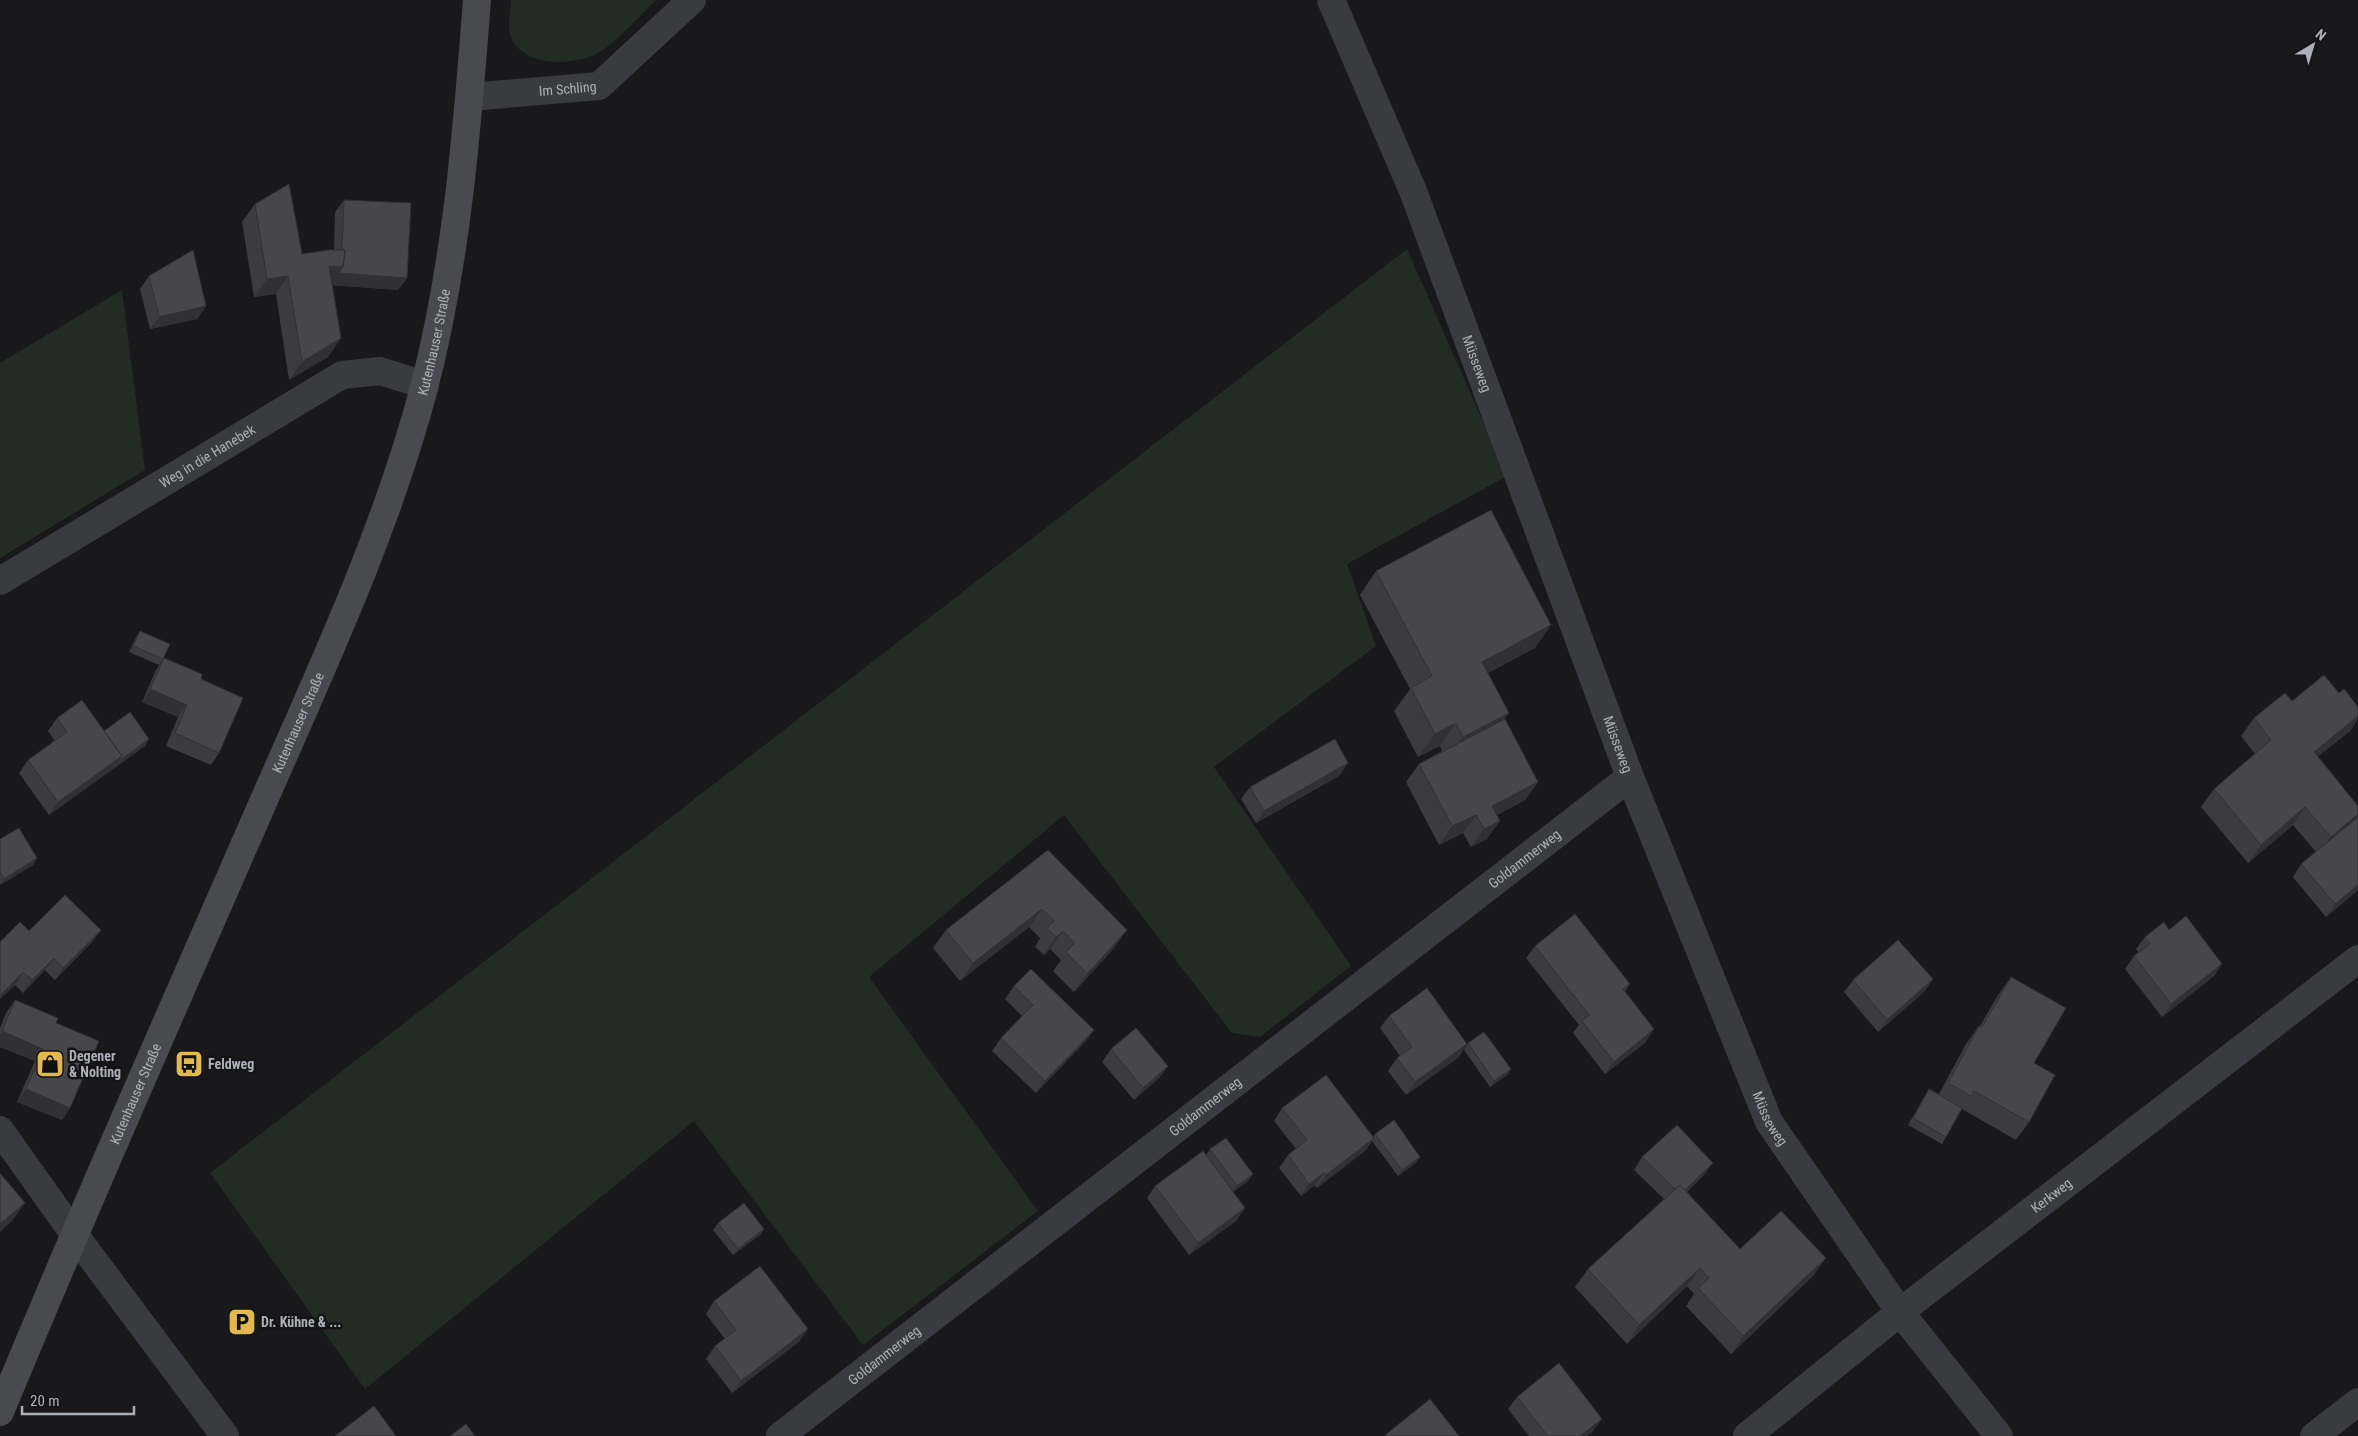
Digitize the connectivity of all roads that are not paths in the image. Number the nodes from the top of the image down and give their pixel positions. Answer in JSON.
{"nodes":[{"id":1,"x":478,"y":0,"type":"edge"},
{"id":2,"x":692,"y":0,"type":"edge"},
{"id":3,"x":1331,"y":0,"type":"edge"},
{"id":4,"x":470,"y":97,"type":"junction"},
{"id":5,"x":425,"y":385,"type":"junction"},
{"id":6,"x":0,"y":581,"type":"edge"},
{"id":7,"x":1630,"y":777,"type":"junction"},
{"id":8,"x":2358,"y":959,"type":"edge"},
{"id":9,"x":0,"y":1130,"type":"edge"},
{"id":10,"x":74,"y":1234,"type":"junction"},
{"id":11,"x":1900,"y":1312,"type":"junction"},
{"id":12,"x":2358,"y":1402,"type":"edge"},
{"id":13,"x":0,"y":1412,"type":"edge"},
{"id":14,"x":225,"y":1436,"type":"edge"},
{"id":15,"x":780,"y":1436,"type":"edge"},
{"id":16,"x":1747,"y":1436,"type":"edge"},
{"id":17,"x":1999,"y":1436,"type":"edge"},
{"id":18,"x":2314,"y":1436,"type":"edge"}],
"edges":[{"from":1,"to":4,"type":"street","name":"Kutenhauser Straße"},
{"from":2,"to":4,"type":"street","name":"Im Schling"},
{"from":3,"to":7,"type":"street","name":"Müsseweg"},
{"from":4,"to":5,"type":"street","name":"Kutenhauser Straße"},
{"from":5,"to":6,"type":"street","name":"Weg in die Hanebek"},
{"from":5,"to":10,"type":"street","name":"Kutenhauser Straße"},
{"from":7,"to":11,"type":"street","name":"Müsseweg"},
{"from":7,"to":15,"type":"street","name":"Goldammerweg"},
{"from":8,"to":11,"type":"street","name":"Kerkweg"},
{"from":9,"to":10,"type":"street"},
{"from":10,"to":13,"type":"street","name":"Kutenhauser Straße"},
{"from":10,"to":14,"type":"street"},
{"from":11,"to":16,"type":"street","name":"Kerkweg"},
{"from":11,"to":17,"type":"street","name":"Müsseweg"},
{"from":12,"to":18,"type":"street"}]}
